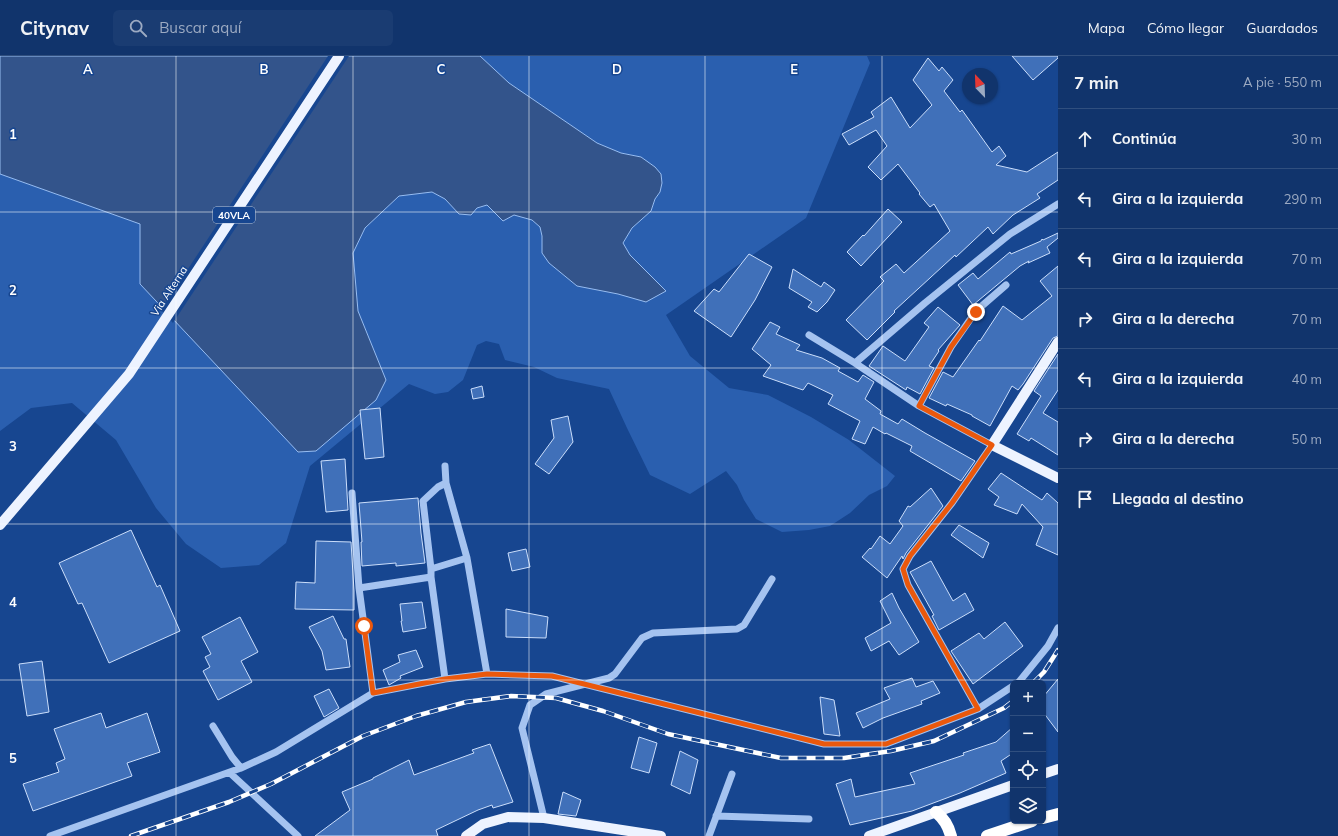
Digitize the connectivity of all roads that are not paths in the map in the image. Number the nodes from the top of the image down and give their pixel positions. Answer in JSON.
{"nodes":[{"id":1,"x":339,"y":56,"type":"edge"},
{"id":2,"x":1058,"y":204,"type":"edge"},
{"id":3,"x":1006,"y":285,"type":"dead end"},
{"id":4,"x":809,"y":334,"type":"dead end"},
{"id":5,"x":1058,"y":342,"type":"edge"},
{"id":6,"x":855,"y":364,"type":"junction"},
{"id":7,"x":919,"y":406,"type":"junction"},
{"id":8,"x":992,"y":445,"type":"junction"},
{"id":9,"x":445,"y":466,"type":"dead end"},
{"id":10,"x":1058,"y":478,"type":"edge"},
{"id":11,"x":446,"y":483,"type":"junction"},
{"id":12,"x":352,"y":493,"type":"dead end"},
{"id":13,"x":0,"y":525,"type":"edge"},
{"id":14,"x":467,"y":558,"type":"junction"},
{"id":15,"x":431,"y":569,"type":"junction"},
{"id":16,"x":431,"y":578,"type":"junction"},
{"id":17,"x":772,"y":579,"type":"dead end"},
{"id":18,"x":358,"y":588,"type":"junction"},
{"id":19,"x":1058,"y":628,"type":"edge"},
{"id":20,"x":487,"y":674,"type":"junction"},
{"id":21,"x":445,"y":679,"type":"junction"},
{"id":22,"x":1020,"y":680,"type":"edge"},
{"id":23,"x":585,"y":684,"type":"junction"},
{"id":24,"x":1010,"y":688,"type":"edge"},
{"id":25,"x":373,"y":693,"type":"junction"},
{"id":26,"x":978,"y":709,"type":"junction"},
{"id":27,"x":213,"y":726,"type":"dead end"},
{"id":28,"x":240,"y":768,"type":"junction"},
{"id":29,"x":1058,"y":769,"type":"edge"},
{"id":30,"x":230,"y":773,"type":"junction"},
{"id":31,"x":1046,"y":773,"type":"edge"},
{"id":32,"x":732,"y":774,"type":"dead end"},
{"id":33,"x":1010,"y":786,"type":"edge"},
{"id":34,"x":936,"y":812,"type":"junction"},
{"id":35,"x":1058,"y":814,"type":"edge"},
{"id":36,"x":716,"y":816,"type":"junction"},
{"id":37,"x":1046,"y":817,"type":"edge"},
{"id":38,"x":544,"y":818,"type":"junction"},
{"id":39,"x":809,"y":820,"type":"dead end"},
{"id":40,"x":1023,"y":824,"type":"edge"},
{"id":41,"x":50,"y":836,"type":"edge"},
{"id":42,"x":298,"y":836,"type":"edge"},
{"id":43,"x":466,"y":836,"type":"edge"},
{"id":44,"x":661,"y":836,"type":"edge"},
{"id":45,"x":709,"y":836,"type":"edge"},
{"id":46,"x":869,"y":836,"type":"edge"},
{"id":47,"x":951,"y":836,"type":"edge"},
{"id":48,"x":987,"y":836,"type":"edge"}],
"edges":[{"from":1,"to":13,"type":"main road","name":"Via Alterna","number":"40VLA"},
{"from":2,"to":6,"type":"street"},
{"from":3,"to":7,"type":"street"},
{"from":4,"to":6,"type":"street"},
{"from":5,"to":8,"type":"main road"},
{"from":6,"to":7,"type":"street"},
{"from":7,"to":8,"type":"street"},
{"from":8,"to":10,"type":"main road"},
{"from":8,"to":26,"type":"street"},
{"from":9,"to":11,"type":"street"},
{"from":11,"to":14,"type":"street"},
{"from":11,"to":15,"type":"street"},
{"from":12,"to":18,"type":"street"},
{"from":14,"to":15,"type":"street"},
{"from":14,"to":20,"type":"street"},
{"from":15,"to":16,"type":"street"},
{"from":16,"to":18,"type":"street"},
{"from":16,"to":21,"type":"street"},
{"from":17,"to":23,"type":"street"},
{"from":18,"to":25,"type":"street"},
{"from":19,"to":22,"type":"street"},
{"from":20,"to":21,"type":"street"},
{"from":20,"to":23,"type":"street"},
{"from":21,"to":25,"type":"street"},
{"from":23,"to":26,"type":"street"},
{"from":23,"to":38,"type":"street"},
{"from":24,"to":26,"type":"street"},
{"from":25,"to":28,"type":"street"},
{"from":27,"to":28,"type":"street"},
{"from":28,"to":30,"type":"street"},
{"from":29,"to":31,"type":"main road"},
{"from":30,"to":41,"type":"street"},
{"from":30,"to":42,"type":"street"},
{"from":32,"to":36,"type":"street"},
{"from":33,"to":34,"type":"main road"},
{"from":34,"to":46,"type":"main road"},
{"from":34,"to":47,"type":"highway"},
{"from":35,"to":37,"type":"highway"},
{"from":36,"to":39,"type":"street"},
{"from":36,"to":45,"type":"street"},
{"from":38,"to":43,"type":"main road"},
{"from":38,"to":44,"type":"main road"},
{"from":40,"to":48,"type":"highway"}]}
